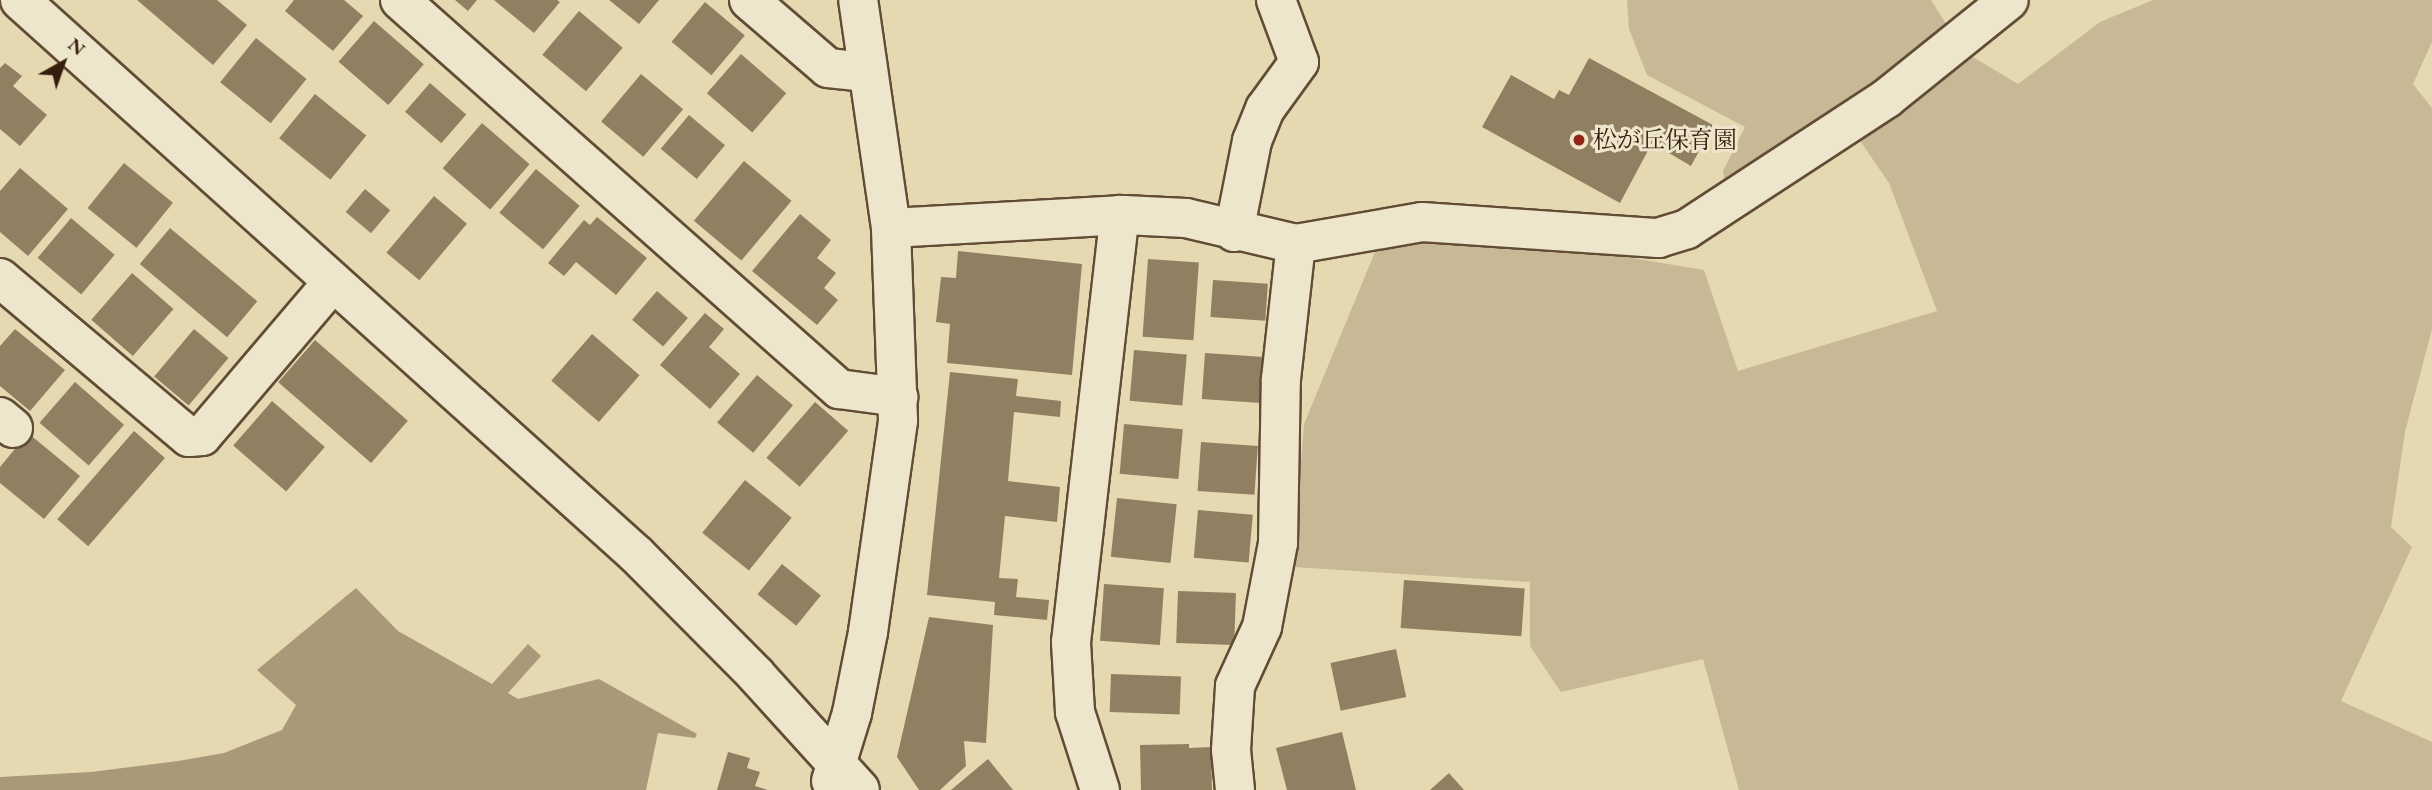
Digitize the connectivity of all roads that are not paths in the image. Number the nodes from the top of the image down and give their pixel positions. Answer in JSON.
{"nodes":[{"id":1,"x":20,"y":0,"type":"edge"},
{"id":2,"x":400,"y":0,"type":"edge"},
{"id":3,"x":750,"y":0,"type":"edge"},
{"id":4,"x":858,"y":0,"type":"edge"},
{"id":5,"x":1276,"y":0,"type":"edge"},
{"id":6,"x":2009,"y":0,"type":"edge"},
{"id":7,"x":867,"y":72,"type":"junction"},
{"id":8,"x":1120,"y":215,"type":"junction"},
{"id":9,"x":891,"y":228,"type":"junction"},
{"id":10,"x":1234,"y":232,"type":"junction"},
{"id":11,"x":1296,"y":244,"type":"junction"},
{"id":12,"x":333,"y":282,"type":"junction"},
{"id":13,"x":4,"y":290,"type":"edge"},
{"id":14,"x":898,"y":397,"type":"junction"},
{"id":15,"x":842,"y":781,"type":"edge"},
{"id":16,"x":1100,"y":790,"type":"edge"},
{"id":17,"x":1235,"y":790,"type":"edge"}],
"edges":[{"from":1,"to":12,"type":"street"},
{"from":2,"to":14,"type":"street"},
{"from":3,"to":7,"type":"street"},
{"from":4,"to":7,"type":"street"},
{"from":5,"to":10,"type":"street"},
{"from":6,"to":11,"type":"street"},
{"from":7,"to":9,"type":"street"},
{"from":8,"to":9,"type":"street"},
{"from":8,"to":10,"type":"street"},
{"from":8,"to":16,"type":"street"},
{"from":9,"to":14,"type":"street"},
{"from":10,"to":11,"type":"street"},
{"from":11,"to":17,"type":"street"},
{"from":12,"to":13,"type":"street"},
{"from":12,"to":15,"type":"street"},
{"from":14,"to":15,"type":"street"}]}
